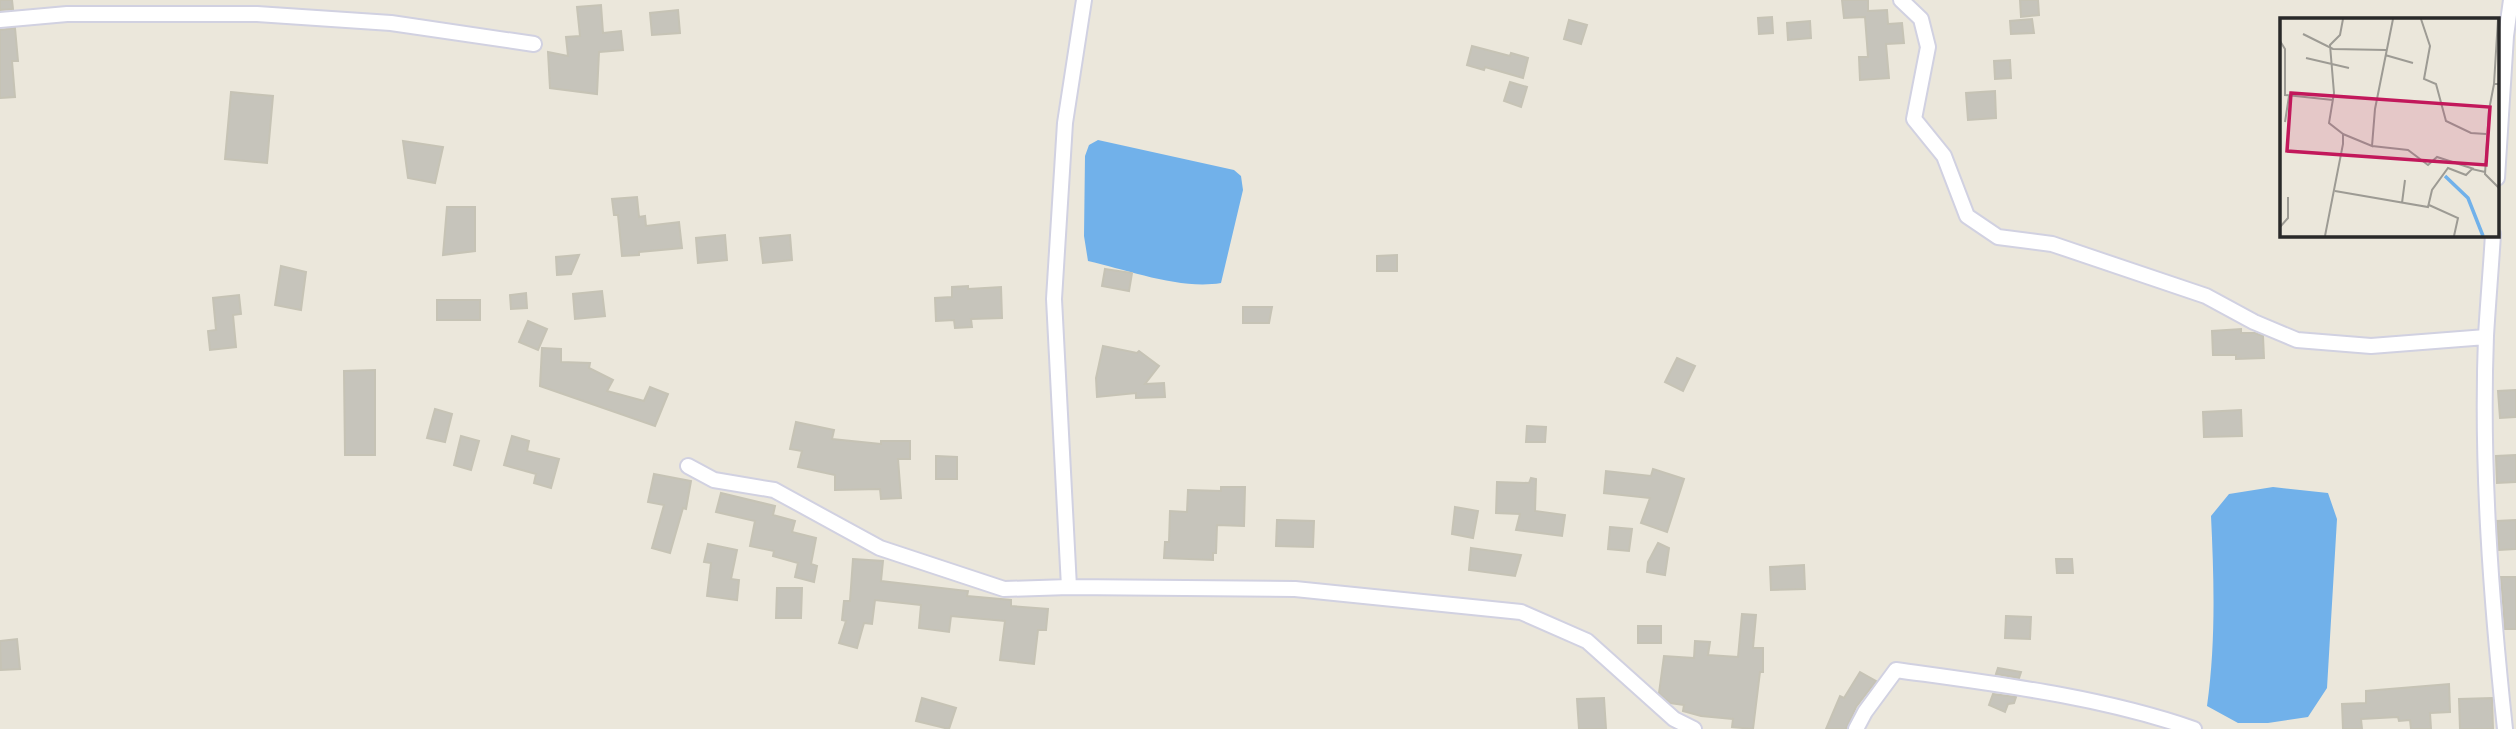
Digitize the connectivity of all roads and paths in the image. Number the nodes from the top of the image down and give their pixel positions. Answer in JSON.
{"nodes":[{"id":1,"x":1084,"y":0,"type":"edge"},
{"id":2,"x":1901,"y":0,"type":"edge"},
{"id":3,"x":2511,"y":0,"type":"edge"},
{"id":4,"x":0,"y":20,"type":"edge"},
{"id":5,"x":534,"y":44,"type":"dead end"},
{"id":6,"x":2498,"y":162,"type":"edge"},
{"id":7,"x":2493,"y":236,"type":"edge"},
{"id":8,"x":2486,"y":337,"type":"junction"},
{"id":9,"x":688,"y":466,"type":"dead end"},
{"id":10,"x":1069,"y":587,"type":"junction"},
{"id":11,"x":1694,"y":729,"type":"edge"},
{"id":12,"x":1856,"y":729,"type":"edge"},
{"id":13,"x":2194,"y":729,"type":"edge"},
{"id":14,"x":2505,"y":729,"type":"edge"}],
"edges":[{"from":1,"to":10,"type":"street"},
{"from":2,"to":8,"type":"street"},
{"from":3,"to":6,"type":"street"},
{"from":4,"to":5,"type":"street"},
{"from":7,"to":8,"type":"street"},
{"from":8,"to":14,"type":"street"},
{"from":9,"to":10,"type":"street"},
{"from":10,"to":11,"type":"street"},
{"from":12,"to":13,"type":"street"}]}
